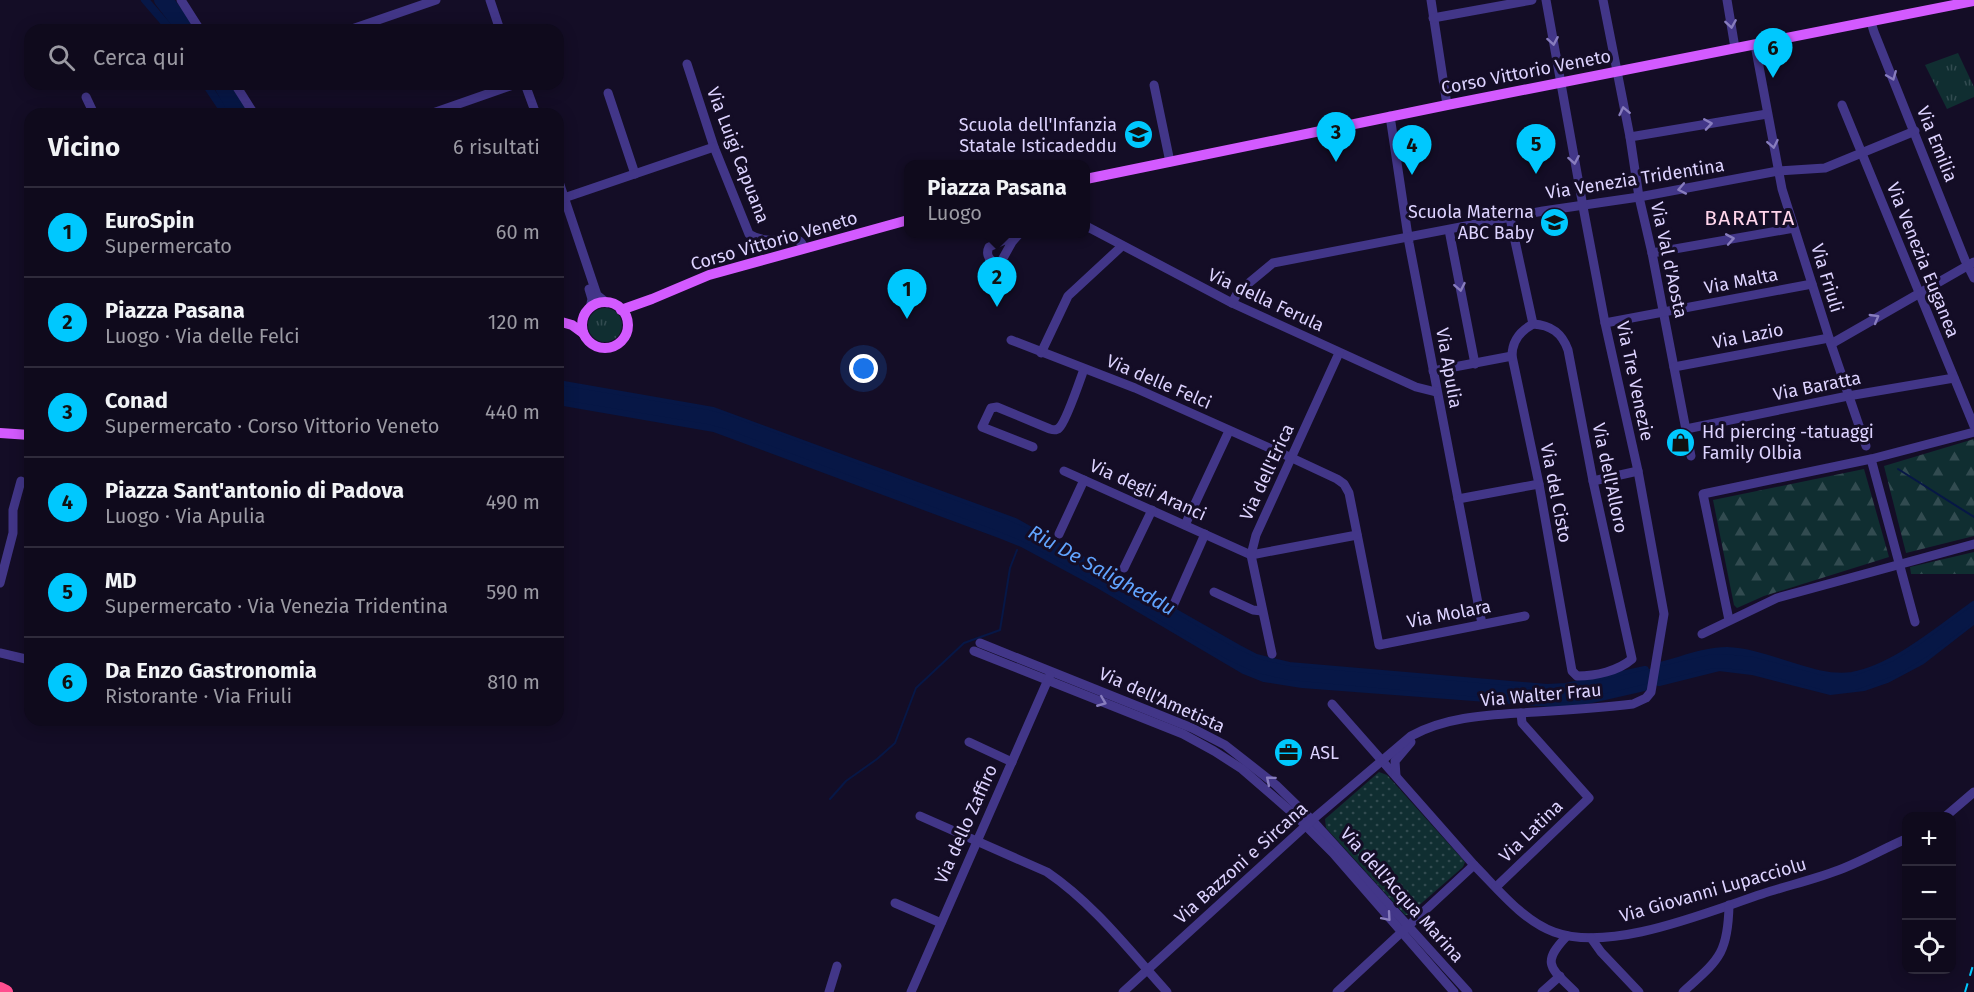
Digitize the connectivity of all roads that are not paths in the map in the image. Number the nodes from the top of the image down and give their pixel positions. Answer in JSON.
{"nodes":[{"id":1,"x":181,"y":0,"type":"edge"},
{"id":2,"x":436,"y":0,"type":"edge"},
{"id":3,"x":490,"y":0,"type":"edge"},
{"id":4,"x":496,"y":0,"type":"edge"},
{"id":5,"x":1431,"y":0,"type":"edge"},
{"id":6,"x":1532,"y":0,"type":"edge"},
{"id":7,"x":1546,"y":0,"type":"edge"},
{"id":8,"x":1603,"y":0,"type":"edge"},
{"id":9,"x":1727,"y":0,"type":"edge"},
{"id":10,"x":1974,"y":1,"type":"edge"},
{"id":11,"x":1433,"y":18,"type":"junction"},
{"id":12,"x":1871,"y":22,"type":"junction"},
{"id":13,"x":196,"y":24,"type":"edge"},
{"id":14,"x":366,"y":24,"type":"edge"},
{"id":15,"x":499,"y":24,"type":"edge"},
{"id":16,"x":505,"y":24,"type":"edge"},
{"id":17,"x":1755,"y":45,"type":"junction"},
{"id":18,"x":1735,"y":48,"type":"junction"},
{"id":19,"x":687,"y":64,"type":"dead end"},
{"id":20,"x":1616,"y":71,"type":"junction"},
{"id":21,"x":1561,"y":82,"type":"junction"},
{"id":22,"x":1154,"y":85,"type":"dead end"},
{"id":23,"x":239,"y":90,"type":"edge"},
{"id":24,"x":500,"y":90,"type":"edge"},
{"id":25,"x":519,"y":90,"type":"edge"},
{"id":26,"x":527,"y":90,"type":"edge"},
{"id":27,"x":608,"y":93,"type":"dead end"},
{"id":28,"x":86,"y":97,"type":"dead end"},
{"id":29,"x":1447,"y":105,"type":"junction"},
{"id":30,"x":1842,"y":105,"type":"dead end"},
{"id":31,"x":91,"y":108,"type":"edge"},
{"id":32,"x":250,"y":108,"type":"edge"},
{"id":33,"x":447,"y":108,"type":"edge"},
{"id":34,"x":527,"y":108,"type":"edge"},
{"id":35,"x":534,"y":108,"type":"edge"},
{"id":36,"x":1767,"y":114,"type":"junction"},
{"id":37,"x":1390,"y":116,"type":"junction"},
{"id":38,"x":1914,"y":131,"type":"junction"},
{"id":39,"x":1630,"y":137,"type":"junction"},
{"id":40,"x":714,"y":147,"type":"junction"},
{"id":41,"x":1862,"y":153,"type":"junction"},
{"id":42,"x":1170,"y":162,"type":"junction"},
{"id":43,"x":1778,"y":171,"type":"junction"},
{"id":44,"x":635,"y":174,"type":"junction"},
{"id":45,"x":1090,"y":178,"type":"edge"},
{"id":46,"x":1639,"y":197,"type":"junction"},
{"id":47,"x":564,"y":198,"type":"edge"},
{"id":48,"x":1582,"y":205,"type":"junction"},
{"id":49,"x":564,"y":209,"type":"edge"},
{"id":50,"x":564,"y":212,"type":"edge"},
{"id":51,"x":1510,"y":218,"type":"junction"},
{"id":52,"x":904,"y":221,"type":"edge"},
{"id":53,"x":1090,"y":228,"type":"edge"},
{"id":54,"x":1794,"y":228,"type":"junction"},
{"id":55,"x":1449,"y":230,"type":"junction"},
{"id":56,"x":1010,"y":238,"type":"edge"},
{"id":57,"x":1015,"y":238,"type":"edge"},
{"id":58,"x":1408,"y":238,"type":"junction"},
{"id":59,"x":998,"y":244,"type":"junction"},
{"id":60,"x":1122,"y":246,"type":"junction"},
{"id":61,"x":804,"y":248,"type":"junction"},
{"id":62,"x":1006,"y":253,"type":"junction"},
{"id":63,"x":1652,"y":253,"type":"junction"},
{"id":64,"x":1971,"y":263,"type":"edge"},
{"id":65,"x":1974,"y":278,"type":"edge"},
{"id":66,"x":1812,"y":284,"type":"junction"},
{"id":67,"x":1920,"y":293,"type":"junction"},
{"id":68,"x":652,"y":299,"type":"junction"},
{"id":69,"x":607,"y":303,"type":"junction"},
{"id":70,"x":1232,"y":303,"type":"junction"},
{"id":71,"x":621,"y":310,"type":"junction"},
{"id":72,"x":587,"y":311,"type":"junction"},
{"id":73,"x":1663,"y":313,"type":"junction"},
{"id":74,"x":564,"y":319,"type":"edge"},
{"id":75,"x":564,"y":323,"type":"edge"},
{"id":76,"x":1605,"y":323,"type":"junction"},
{"id":77,"x":1533,"y":324,"type":"junction"},
{"id":78,"x":627,"y":328,"type":"junction"},
{"id":79,"x":583,"y":333,"type":"junction"},
{"id":80,"x":1011,"y":340,"type":"dead end"},
{"id":81,"x":1830,"y":341,"type":"junction"},
{"id":82,"x":1339,"y":352,"type":"junction"},
{"id":83,"x":1041,"y":353,"type":"junction"},
{"id":84,"x":1512,"y":356,"type":"junction"},
{"id":85,"x":1475,"y":364,"type":"junction"},
{"id":86,"x":1674,"y":368,"type":"junction"},
{"id":87,"x":1084,"y":369,"type":"junction"},
{"id":88,"x":1433,"y":371,"type":"junction"},
{"id":89,"x":1954,"y":378,"type":"junction"},
{"id":90,"x":1436,"y":392,"type":"junction"},
{"id":91,"x":1848,"y":396,"type":"junction"},
{"id":92,"x":1974,"y":426,"type":"edge"},
{"id":93,"x":1686,"y":429,"type":"junction"},
{"id":94,"x":1228,"y":431,"type":"junction"},
{"id":95,"x":1974,"y":432,"type":"edge"},
{"id":96,"x":0,"y":433,"type":"edge"},
{"id":97,"x":24,"y":435,"type":"edge"},
{"id":98,"x":1866,"y":446,"type":"dead end"},
{"id":99,"x":1034,"y":447,"type":"dead end"},
{"id":100,"x":1691,"y":456,"type":"dead end"},
{"id":101,"x":1292,"y":458,"type":"junction"},
{"id":102,"x":1871,"y":459,"type":"junction"},
{"id":103,"x":1064,"y":471,"type":"dead end"},
{"id":104,"x":1638,"y":471,"type":"junction"},
{"id":105,"x":1084,"y":480,"type":"junction"},
{"id":106,"x":21,"y":481,"type":"dead end"},
{"id":107,"x":1593,"y":481,"type":"junction"},
{"id":108,"x":1539,"y":484,"type":"junction"},
{"id":109,"x":1458,"y":499,"type":"junction"},
{"id":110,"x":1152,"y":510,"type":"junction"},
{"id":111,"x":1185,"y":525,"type":"junction"},
{"id":112,"x":1059,"y":534,"type":"dead end"},
{"id":113,"x":1205,"y":534,"type":"junction"},
{"id":114,"x":1357,"y":535,"type":"junction"},
{"id":115,"x":1974,"y":544,"type":"edge"},
{"id":116,"x":1251,"y":555,"type":"junction"},
{"id":117,"x":1899,"y":564,"type":"junction"},
{"id":118,"x":1124,"y":568,"type":"dead end"},
{"id":119,"x":0,"y":583,"type":"edge"},
{"id":120,"x":1214,"y":592,"type":"dead end"},
{"id":121,"x":1173,"y":606,"type":"dead end"},
{"id":122,"x":1262,"y":611,"type":"junction"},
{"id":123,"x":1525,"y":616,"type":"dead end"},
{"id":124,"x":1729,"y":620,"type":"junction"},
{"id":125,"x":1915,"y":622,"type":"dead end"},
{"id":126,"x":1482,"y":624,"type":"junction"},
{"id":127,"x":1702,"y":634,"type":"dead end"},
{"id":128,"x":980,"y":642,"type":"dead end"},
{"id":129,"x":1379,"y":645,"type":"joint"},
{"id":130,"x":974,"y":651,"type":"dead end"},
{"id":131,"x":0,"y":653,"type":"edge"},
{"id":132,"x":1272,"y":654,"type":"dead end"},
{"id":133,"x":24,"y":659,"type":"edge"},
{"id":134,"x":1050,"y":675,"type":"junction"},
{"id":135,"x":1577,"y":676,"type":"joint"},
{"id":136,"x":1652,"y":687,"type":"joint"},
{"id":137,"x":1332,"y":704,"type":"dead end"},
{"id":138,"x":1521,"y":713,"type":"junction"},
{"id":139,"x":1426,"y":728,"type":"junction"},
{"id":140,"x":969,"y":742,"type":"dead end"},
{"id":141,"x":1381,"y":760,"type":"junction"},
{"id":142,"x":1012,"y":762,"type":"junction"},
{"id":143,"x":1396,"y":778,"type":"junction"},
{"id":144,"x":1974,"y":792,"type":"edge"},
{"id":145,"x":1951,"y":812,"type":"edge"},
{"id":146,"x":920,"y":816,"type":"dead end"},
{"id":147,"x":1309,"y":823,"type":"junction"},
{"id":148,"x":976,"y":841,"type":"junction"},
{"id":149,"x":1902,"y":841,"type":"edge"},
{"id":150,"x":1474,"y":865,"type":"junction"},
{"id":151,"x":1496,"y":887,"type":"junction"},
{"id":152,"x":895,"y":903,"type":"dead end"},
{"id":153,"x":1729,"y":905,"type":"junction"},
{"id":154,"x":940,"y":923,"type":"junction"},
{"id":155,"x":1404,"y":929,"type":"junction"},
{"id":156,"x":1567,"y":936,"type":"junction"},
{"id":157,"x":1591,"y":938,"type":"junction"},
{"id":158,"x":837,"y":966,"type":"dead end"},
{"id":159,"x":1148,"y":971,"type":"junction"},
{"id":160,"x":1560,"y":976,"type":"junction"},
{"id":161,"x":0,"y":989,"type":"edge"},
{"id":162,"x":6,"y":992,"type":"edge"},
{"id":163,"x":829,"y":992,"type":"edge"},
{"id":164,"x":911,"y":992,"type":"edge"},
{"id":165,"x":1123,"y":992,"type":"edge"},
{"id":166,"x":1167,"y":992,"type":"edge"},
{"id":167,"x":1337,"y":992,"type":"edge"},
{"id":168,"x":1454,"y":992,"type":"edge"},
{"id":169,"x":1468,"y":992,"type":"edge"},
{"id":170,"x":1542,"y":992,"type":"edge"},
{"id":171,"x":1575,"y":992,"type":"edge"},
{"id":172,"x":1639,"y":992,"type":"edge"},
{"id":173,"x":1683,"y":992,"type":"edge"}],
"edges":[{"from":1,"to":13,"type":"street"},
{"from":2,"to":14,"type":"street"},
{"from":3,"to":15,"type":"street"},
{"from":4,"to":16,"type":"street"},
{"from":5,"to":11,"type":"street"},
{"from":6,"to":11,"type":"street"},
{"from":7,"to":21,"type":"street","name":"Via Tre Venezie","one_way":true},
{"from":8,"to":20,"type":"street","name":"Via Val d'Aosta"},
{"from":9,"to":18,"type":"street","one_way":true},
{"from":10,"to":12,"type":"main road","name":"Corso Vittorio Veneto"},
{"from":11,"to":29,"type":"street"},
{"from":12,"to":17,"type":"main road","name":"Corso Vittorio Veneto"},
{"from":12,"to":38,"type":"street","name":"Via Emilia","one_way":true},
{"from":17,"to":18,"type":"main road","name":"Corso Vittorio Veneto"},
{"from":17,"to":36,"type":"street","name":"Via Friuli"},
{"from":18,"to":20,"type":"main road","name":"Corso Vittorio Veneto"},
{"from":19,"to":40,"type":"street","name":"Via Luigi Capuana"},
{"from":20,"to":21,"type":"main road","name":"Corso Vittorio Veneto"},
{"from":39,"to":20,"type":"street","name":"Via Val d'Aosta","one_way":true},
{"from":21,"to":29,"type":"main road","name":"Corso Vittorio Veneto"},
{"from":21,"to":48,"type":"street","name":"Via Tre Venezie","one_way":true},
{"from":22,"to":42,"type":"street"},
{"from":23,"to":32,"type":"street"},
{"from":24,"to":33,"type":"street"},
{"from":25,"to":34,"type":"street"},
{"from":26,"to":35,"type":"street"},
{"from":27,"to":44,"type":"street"},
{"from":28,"to":31,"type":"street"},
{"from":29,"to":37,"type":"main road","name":"Corso Vittorio Veneto"},
{"from":30,"to":41,"type":"street","name":"Via Venezia Euganea"},
{"from":39,"to":36,"type":"street","one_way":true},
{"from":36,"to":43,"type":"street","name":"Via Friuli","one_way":true},
{"from":37,"to":42,"type":"main road","name":"Corso Vittorio Veneto"},
{"from":37,"to":58,"type":"street","name":"Via Apulia"},
{"from":38,"to":41,"type":"street","name":"Via Venezia Tridentina"},
{"from":38,"to":64,"type":"street","name":"Via Emilia"},
{"from":39,"to":46,"type":"street","name":"Via Val d'Aosta"},
{"from":40,"to":44,"type":"street"},
{"from":40,"to":61,"type":"street","name":"Via Luigi Capuana"},
{"from":41,"to":43,"type":"street","name":"Via Venezia Tridentina"},
{"from":41,"to":67,"type":"street","name":"Via Venezia Euganea"},
{"from":42,"to":45,"type":"main road","name":"Corso Vittorio Veneto"},
{"from":43,"to":46,"type":"street","name":"Via Venezia Tridentina","one_way":true},
{"from":43,"to":54,"type":"street","name":"Via Friuli"},
{"from":44,"to":47,"type":"street"},
{"from":46,"to":48,"type":"street","name":"Via Venezia Tridentina"},
{"from":46,"to":63,"type":"street","name":"Via Val d'Aosta"},
{"from":48,"to":51,"type":"street","name":"Via Venezia Tridentina"},
{"from":48,"to":76,"type":"street","name":"Via Tre Venezie"},
{"from":49,"to":69,"type":"street"},
{"from":50,"to":72,"type":"street"},
{"from":51,"to":55,"type":"street","name":"Via Venezia Tridentina"},
{"from":51,"to":77,"type":"street"},
{"from":52,"to":61,"type":"main road","name":"Corso Vittorio Veneto"},
{"from":53,"to":60,"type":"street","name":"Via della Ferula"},
{"from":63,"to":54,"type":"street","one_way":true},
{"from":54,"to":66,"type":"street","name":"Via Friuli"},
{"from":55,"to":58,"type":"street","name":"Via Venezia Tridentina"},
{"from":55,"to":85,"type":"street","one_way":true},
{"from":56,"to":59,"type":"street"},
{"from":57,"to":62,"type":"street"},
{"from":58,"to":70,"type":"street","name":"Via Venezia Tridentina"},
{"from":58,"to":88,"type":"street","name":"Via Apulia"},
{"from":59,"to":62,"type":"street"},
{"from":59,"to":62,"type":"street"},
{"from":60,"to":70,"type":"street","name":"Via della Ferula"},
{"from":60,"to":83,"type":"street"},
{"from":61,"to":68,"type":"main road","name":"Corso Vittorio Veneto"},
{"from":63,"to":73,"type":"street","name":"Via Val d'Aosta"},
{"from":64,"to":65,"type":"street","name":"Via Emilia"},
{"from":64,"to":67,"type":"street","name":"Via Lazio"},
{"from":66,"to":73,"type":"street","name":"Via Malta"},
{"from":66,"to":81,"type":"street","name":"Via Friuli"},
{"from":81,"to":67,"type":"street","name":"Via Lazio","one_way":true},
{"from":67,"to":89,"type":"street","name":"Via Venezia Euganea"},
{"from":68,"to":71,"type":"main road","name":"Corso Vittorio Veneto"},
{"from":68,"to":78,"type":"main road","name":"Corso Vittorio Veneto"},
{"from":69,"to":71,"type":"main road"},
{"from":69,"to":72,"type":"main road"},
{"from":70,"to":82,"type":"street","name":"Via della Ferula"},
{"from":71,"to":78,"type":"main road"},
{"from":72,"to":74,"type":"main road"},
{"from":72,"to":79,"type":"main road"},
{"from":73,"to":76,"type":"street","name":"Via Malta"},
{"from":73,"to":86,"type":"street","name":"Via Val d'Aosta"},
{"from":75,"to":79,"type":"main road"},
{"from":76,"to":104,"type":"street","name":"Via Tre Venezie"},
{"from":77,"to":84,"type":"street"},
{"from":77,"to":107,"type":"street","name":"Via dell'Alloro"},
{"from":78,"to":79,"type":"main road"},
{"from":80,"to":83,"type":"street","name":"Via delle Felci"},
{"from":81,"to":86,"type":"street","name":"Via Lazio"},
{"from":81,"to":91,"type":"street","name":"Via Friuli"},
{"from":82,"to":90,"type":"street","name":"Via della Ferula"},
{"from":82,"to":101,"type":"street","name":"Via dell'Erica"},
{"from":83,"to":87,"type":"street","name":"Via delle Felci"},
{"from":84,"to":85,"type":"street"},
{"from":84,"to":108,"type":"street","name":"Via del Cisto"},
{"from":85,"to":88,"type":"street"},
{"from":86,"to":93,"type":"street","name":"Via Val d'Aosta"},
{"from":87,"to":94,"type":"street","name":"Via delle Felci"},
{"from":87,"to":99,"type":"street"},
{"from":88,"to":90,"type":"street","name":"Via Apulia"},
{"from":89,"to":91,"type":"street","name":"Via Baratta"},
{"from":89,"to":92,"type":"street","name":"Via Venezia Euganea"},
{"from":90,"to":109,"type":"street","name":"Via Apulia"},
{"from":91,"to":93,"type":"street","name":"Via Baratta"},
{"from":91,"to":98,"type":"street","name":"Via Friuli"},
{"from":93,"to":100,"type":"street","name":"Via Val d'Aosta"},
{"from":94,"to":101,"type":"street","name":"Via delle Felci"},
{"from":94,"to":111,"type":"street"},
{"from":95,"to":102,"type":"street"},
{"from":96,"to":97,"type":"main road"},
{"from":101,"to":114,"type":"street","name":"Via delle Felci"},
{"from":101,"to":116,"type":"street","name":"Via dell'Erica"},
{"from":102,"to":117,"type":"street"},
{"from":102,"to":124,"type":"street"},
{"from":103,"to":105,"type":"street","name":"Via degli Aranci"},
{"from":104,"to":107,"type":"street"},
{"from":104,"to":136,"type":"street","name":"Via Tre Venezie"},
{"from":105,"to":110,"type":"street","name":"Via degli Aranci"},
{"from":105,"to":112,"type":"street"},
{"from":106,"to":119,"type":"street"},
{"from":107,"to":135,"type":"street","name":"Via dell'Alloro"},
{"from":108,"to":109,"type":"street"},
{"from":108,"to":135,"type":"street","name":"Via del Cisto"},
{"from":109,"to":126,"type":"street","name":"Via Apulia"},
{"from":110,"to":111,"type":"street","name":"Via degli Aranci"},
{"from":110,"to":118,"type":"street"},
{"from":111,"to":113,"type":"street","name":"Via degli Aranci"},
{"from":113,"to":116,"type":"street","name":"Via degli Aranci"},
{"from":113,"to":121,"type":"street"},
{"from":114,"to":116,"type":"street"},
{"from":114,"to":129,"type":"street","name":"Via delle Felci"},
{"from":115,"to":117,"type":"street"},
{"from":116,"to":122,"type":"street","name":"Via dell'Erica"},
{"from":117,"to":124,"type":"street"},
{"from":117,"to":125,"type":"street"},
{"from":120,"to":122,"type":"street"},
{"from":122,"to":132,"type":"street","name":"Via dell'Erica"},
{"from":123,"to":126,"type":"street","name":"Via Molara"},
{"from":124,"to":127,"type":"street"},
{"from":126,"to":129,"type":"street","name":"Via Molara"},
{"from":128,"to":134,"type":"street","name":"Via dell'Ametista"},
{"from":130,"to":134,"type":"street","name":"Via dell'Ametista"},
{"from":131,"to":133,"type":"street"},
{"from":134,"to":142,"type":"street","name":"Via dello Zaffiro"},
{"from":134,"to":147,"type":"street","name":"Via dell'Ametista"},
{"from":136,"to":138,"type":"street","name":"Via Walter Frau"},
{"from":137,"to":141,"type":"street","name":"Via Giovanni Lupacciolu"},
{"from":138,"to":139,"type":"street","name":"Via Walter Frau"},
{"from":138,"to":151,"type":"street","name":"Via Latina"},
{"from":139,"to":141,"type":"street","name":"Via Walter Frau"},
{"from":139,"to":143,"type":"street","name":"Via Walter Frau"},
{"from":140,"to":142,"type":"street"},
{"from":141,"to":143,"type":"street","name":"Via Giovanni Lupacciolu"},
{"from":141,"to":147,"type":"street","name":"Via Bazzoni e Sircana"},
{"from":142,"to":148,"type":"street","name":"Via dello Zaffiro"},
{"from":143,"to":150,"type":"street","name":"Via Giovanni Lupacciolu"},
{"from":144,"to":145,"type":"street"},
{"from":146,"to":148,"type":"street"},
{"from":147,"to":155,"type":"street","name":"Via dell'Acqua Marina"},
{"from":147,"to":159,"type":"street","name":"Via Bazzoni e Sircana"},
{"from":148,"to":154,"type":"street","name":"Via dello Zaffiro"},
{"from":148,"to":159,"type":"street"},
{"from":149,"to":153,"type":"street","name":"Via Giovanni Lupacciolu"},
{"from":150,"to":151,"type":"street","name":"Via Giovanni Lupacciolu"},
{"from":150,"to":155,"type":"street"},
{"from":151,"to":156,"type":"street","name":"Via Giovanni Lupacciolu"},
{"from":152,"to":154,"type":"street"},
{"from":153,"to":157,"type":"street","name":"Via Giovanni Lupacciolu"},
{"from":153,"to":173,"type":"street"},
{"from":154,"to":164,"type":"street","name":"Via dello Zaffiro"},
{"from":155,"to":167,"type":"street"},
{"from":155,"to":168,"type":"street","name":"Via dell'Acqua Marina"},
{"from":155,"to":169,"type":"street","name":"Via dell'Acqua Marina"},
{"from":156,"to":157,"type":"street","name":"Via Giovanni Lupacciolu"},
{"from":156,"to":160,"type":"street"},
{"from":157,"to":172,"type":"street"},
{"from":158,"to":163,"type":"street"},
{"from":159,"to":165,"type":"street","name":"Via Bazzoni e Sircana"},
{"from":159,"to":166,"type":"street"},
{"from":160,"to":170,"type":"street"},
{"from":160,"to":171,"type":"street"},
{"from":161,"to":162,"type":"highway"}]}
